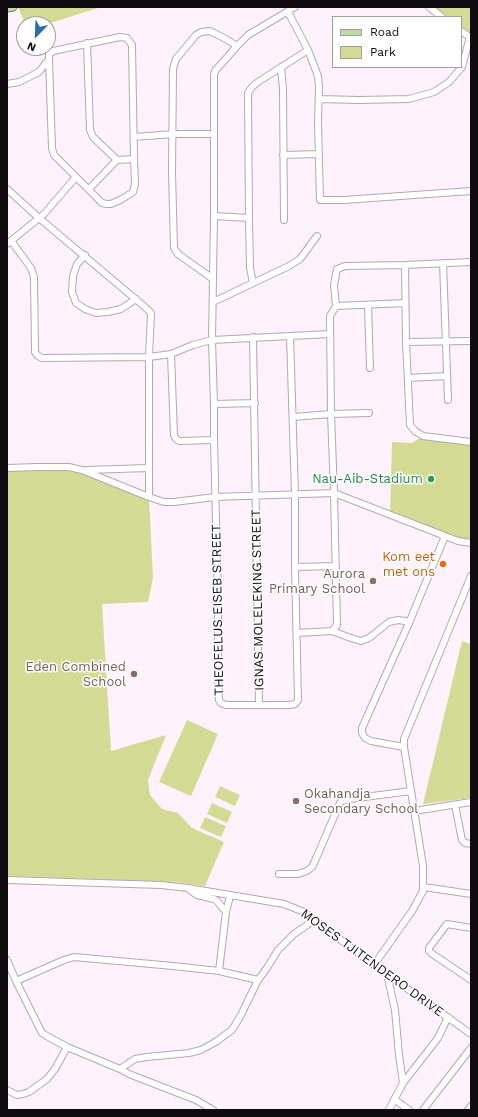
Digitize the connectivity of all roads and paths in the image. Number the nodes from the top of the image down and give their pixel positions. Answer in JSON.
{"nodes":[{"id":1,"x":12,"y":7,"type":"edge"},
{"id":2,"x":295,"y":7,"type":"edge"},
{"id":3,"x":429,"y":7,"type":"edge"},
{"id":4,"x":7,"y":8,"type":"edge"},
{"id":5,"x":288,"y":12,"type":"junction"},
{"id":6,"x":441,"y":16,"type":"edge"},
{"id":7,"x":470,"y":37,"type":"edge"},
{"id":8,"x":87,"y":43,"type":"junction"},
{"id":9,"x":237,"y":46,"type":"junction"},
{"id":10,"x":308,"y":50,"type":"junction"},
{"id":11,"x":49,"y":59,"type":"junction"},
{"id":12,"x":281,"y":67,"type":"junction"},
{"id":13,"x":462,"y":67,"type":"edge"},
{"id":14,"x":461,"y":68,"type":"edge"},
{"id":15,"x":7,"y":84,"type":"edge"},
{"id":16,"x":319,"y":99,"type":"junction"},
{"id":17,"x":172,"y":134,"type":"junction"},
{"id":18,"x":214,"y":134,"type":"junction"},
{"id":19,"x":134,"y":137,"type":"junction"},
{"id":20,"x":319,"y":154,"type":"junction"},
{"id":21,"x":283,"y":155,"type":"junction"},
{"id":22,"x":134,"y":159,"type":"junction"},
{"id":23,"x":117,"y":160,"type":"junction"},
{"id":24,"x":76,"y":177,"type":"junction"},
{"id":25,"x":89,"y":189,"type":"junction"},
{"id":26,"x":471,"y":191,"type":"edge"},
{"id":27,"x":8,"y":192,"type":"edge"},
{"id":28,"x":214,"y":216,"type":"junction"},
{"id":29,"x":39,"y":218,"type":"junction"},
{"id":30,"x":248,"y":218,"type":"junction"},
{"id":31,"x":284,"y":220,"type":"dead end"},
{"id":32,"x":317,"y":236,"type":"dead end"},
{"id":33,"x":9,"y":243,"type":"edge"},
{"id":34,"x":85,"y":255,"type":"junction"},
{"id":35,"x":471,"y":262,"type":"edge"},
{"id":36,"x":443,"y":263,"type":"junction"},
{"id":37,"x":405,"y":265,"type":"junction"},
{"id":38,"x":213,"y":279,"type":"junction"},
{"id":39,"x":253,"y":283,"type":"junction"},
{"id":40,"x":136,"y":299,"type":"junction"},
{"id":41,"x":212,"y":302,"type":"junction"},
{"id":42,"x":405,"y":303,"type":"junction"},
{"id":43,"x":368,"y":305,"type":"junction"},
{"id":44,"x":336,"y":306,"type":"junction"},
{"id":45,"x":330,"y":334,"type":"junction"},
{"id":46,"x":290,"y":336,"type":"junction"},
{"id":47,"x":253,"y":338,"type":"junction"},
{"id":48,"x":212,"y":340,"type":"junction"},
{"id":49,"x":471,"y":341,"type":"edge"},
{"id":50,"x":406,"y":342,"type":"junction"},
{"id":51,"x":445,"y":342,"type":"junction"},
{"id":52,"x":171,"y":354,"type":"junction"},
{"id":53,"x":149,"y":357,"type":"junction"},
{"id":54,"x":370,"y":368,"type":"dead end"},
{"id":55,"x":447,"y":376,"type":"junction"},
{"id":56,"x":408,"y":378,"type":"junction"},
{"id":57,"x":448,"y":400,"type":"dead end"},
{"id":58,"x":254,"y":403,"type":"junction"},
{"id":59,"x":214,"y":404,"type":"junction"},
{"id":60,"x":330,"y":414,"type":"junction"},
{"id":61,"x":369,"y":414,"type":"dead end"},
{"id":62,"x":293,"y":417,"type":"junction"},
{"id":63,"x":214,"y":440,"type":"junction"},
{"id":64,"x":471,"y":442,"type":"edge"},
{"id":65,"x":7,"y":468,"type":"edge"},
{"id":66,"x":149,"y":468,"type":"junction"},
{"id":67,"x":82,"y":470,"type":"junction"},
{"id":68,"x":334,"y":493,"type":"junction"},
{"id":69,"x":296,"y":495,"type":"junction"},
{"id":70,"x":256,"y":496,"type":"junction"},
{"id":71,"x":149,"y":497,"type":"junction"},
{"id":72,"x":215,"y":497,"type":"junction"},
{"id":73,"x":445,"y":536,"type":"junction"},
{"id":74,"x":471,"y":543,"type":"edge"},
{"id":75,"x":336,"y":566,"type":"junction"},
{"id":76,"x":295,"y":567,"type":"junction"},
{"id":77,"x":471,"y":576,"type":"edge"},
{"id":78,"x":409,"y":623,"type":"junction"},
{"id":79,"x":332,"y":631,"type":"junction"},
{"id":80,"x":297,"y":633,"type":"junction"},
{"id":81,"x":260,"y":705,"type":"junction"},
{"id":82,"x":404,"y":747,"type":"junction"},
{"id":83,"x":411,"y":791,"type":"junction"},
{"id":84,"x":471,"y":802,"type":"edge"},
{"id":85,"x":454,"y":805,"type":"junction"},
{"id":86,"x":414,"y":811,"type":"junction"},
{"id":87,"x":471,"y":844,"type":"edge"},
{"id":88,"x":280,"y":874,"type":"dead end"},
{"id":89,"x":7,"y":880,"type":"edge"},
{"id":90,"x":424,"y":886,"type":"junction"},
{"id":91,"x":188,"y":888,"type":"junction"},
{"id":92,"x":471,"y":894,"type":"edge"},
{"id":93,"x":230,"y":896,"type":"junction"},
{"id":94,"x":226,"y":912,"type":"junction"},
{"id":95,"x":314,"y":920,"type":"junction"},
{"id":96,"x":471,"y":928,"type":"edge"},
{"id":97,"x":7,"y":960,"type":"edge"},
{"id":98,"x":374,"y":965,"type":"junction"},
{"id":99,"x":219,"y":971,"type":"junction"},
{"id":100,"x":387,"y":974,"type":"junction"},
{"id":101,"x":16,"y":980,"type":"junction"},
{"id":102,"x":258,"y":980,"type":"junction"},
{"id":103,"x":471,"y":980,"type":"edge"},
{"id":104,"x":448,"y":1018,"type":"junction"},
{"id":105,"x":471,"y":1034,"type":"edge"},
{"id":106,"x":67,"y":1047,"type":"junction"},
{"id":107,"x":471,"y":1048,"type":"edge"},
{"id":108,"x":120,"y":1069,"type":"junction"},
{"id":109,"x":403,"y":1083,"type":"junction"},
{"id":110,"x":7,"y":1090,"type":"edge"},
{"id":111,"x":394,"y":1098,"type":"junction"},
{"id":112,"x":471,"y":1106,"type":"edge"},
{"id":113,"x":213,"y":1110,"type":"edge"},
{"id":114,"x":389,"y":1110,"type":"edge"},
{"id":115,"x":409,"y":1110,"type":"edge"},
{"id":116,"x":423,"y":1110,"type":"edge"},
{"id":117,"x":468,"y":1110,"type":"edge"}],
"edges":[{"from":1,"to":4,"type":"main road"},
{"from":2,"to":5,"type":"street","name":"THEOFELUS EISEB STREET"},
{"from":3,"to":6,"type":"street"},
{"from":5,"to":9,"type":"street","name":"THEOFELUS EISEB STREET"},
{"from":5,"to":10,"type":"street"},
{"from":7,"to":13,"type":"street"},
{"from":8,"to":11,"type":"street"},
{"from":8,"to":19,"type":"street"},
{"from":8,"to":23,"type":"street"},
{"from":9,"to":17,"type":"street"},
{"from":9,"to":18,"type":"street","name":"THEOFELUS EISEB STREET"},
{"from":10,"to":12,"type":"street"},
{"from":10,"to":16,"type":"street"},
{"from":11,"to":15,"type":"street"},
{"from":11,"to":24,"type":"street"},
{"from":12,"to":21,"type":"street"},
{"from":12,"to":30,"type":"street"},
{"from":14,"to":16,"type":"street"},
{"from":16,"to":20,"type":"street"},
{"from":17,"to":18,"type":"street"},
{"from":17,"to":19,"type":"street"},
{"from":17,"to":38,"type":"street"},
{"from":18,"to":28,"type":"street","name":"THEOFELUS EISEB STREET"},
{"from":19,"to":22,"type":"street"},
{"from":20,"to":21,"type":"street"},
{"from":20,"to":26,"type":"street"},
{"from":21,"to":31,"type":"street"},
{"from":22,"to":23,"type":"street"},
{"from":22,"to":25,"type":"street"},
{"from":23,"to":25,"type":"street"},
{"from":24,"to":25,"type":"street"},
{"from":24,"to":29,"type":"street"},
{"from":27,"to":29,"type":"street"},
{"from":28,"to":30,"type":"street"},
{"from":28,"to":38,"type":"street","name":"THEOFELUS EISEB STREET"},
{"from":29,"to":33,"type":"street"},
{"from":29,"to":34,"type":"street"},
{"from":30,"to":39,"type":"street"},
{"from":32,"to":39,"type":"street"},
{"from":33,"to":53,"type":"street"},
{"from":34,"to":40,"type":"street"},
{"from":34,"to":40,"type":"street"},
{"from":35,"to":36,"type":"street"},
{"from":36,"to":37,"type":"street"},
{"from":36,"to":51,"type":"street"},
{"from":37,"to":42,"type":"street"},
{"from":37,"to":44,"type":"street"},
{"from":38,"to":41,"type":"street","name":"THEOFELUS EISEB STREET"},
{"from":39,"to":41,"type":"street"},
{"from":40,"to":53,"type":"street"},
{"from":41,"to":48,"type":"street","name":"THEOFELUS EISEB STREET"},
{"from":42,"to":43,"type":"street"},
{"from":42,"to":50,"type":"street"},
{"from":43,"to":44,"type":"street"},
{"from":43,"to":54,"type":"street"},
{"from":44,"to":45,"type":"street"},
{"from":45,"to":46,"type":"street"},
{"from":45,"to":60,"type":"street"},
{"from":46,"to":47,"type":"street"},
{"from":46,"to":62,"type":"street","name":"THEOFELUS EISEB STREET"},
{"from":47,"to":48,"type":"street"},
{"from":47,"to":58,"type":"street","name":"IGNAS MOLELEKING STREET"},
{"from":48,"to":52,"type":"street"},
{"from":48,"to":59,"type":"street","name":"THEOFELUS EISEB STREET"},
{"from":49,"to":51,"type":"street"},
{"from":50,"to":51,"type":"street"},
{"from":50,"to":56,"type":"street"},
{"from":51,"to":55,"type":"street"},
{"from":52,"to":53,"type":"street"},
{"from":52,"to":63,"type":"street"},
{"from":53,"to":66,"type":"street"},
{"from":55,"to":56,"type":"street"},
{"from":55,"to":57,"type":"street"},
{"from":56,"to":64,"type":"street"},
{"from":58,"to":59,"type":"street"},
{"from":58,"to":70,"type":"street","name":"IGNAS MOLELEKING STREET"},
{"from":59,"to":63,"type":"street","name":"THEOFELUS EISEB STREET"},
{"from":60,"to":61,"type":"street"},
{"from":60,"to":62,"type":"street"},
{"from":60,"to":68,"type":"street"},
{"from":62,"to":69,"type":"street","name":"THEOFELUS EISEB STREET"},
{"from":63,"to":72,"type":"street","name":"THEOFELUS EISEB STREET"},
{"from":65,"to":67,"type":"street"},
{"from":66,"to":67,"type":"street"},
{"from":66,"to":71,"type":"street"},
{"from":67,"to":71,"type":"street"},
{"from":68,"to":69,"type":"street"},
{"from":68,"to":73,"type":"street"},
{"from":68,"to":75,"type":"street"},
{"from":69,"to":70,"type":"street"},
{"from":69,"to":76,"type":"street","name":"THEOFELUS EISEB STREET"},
{"from":70,"to":72,"type":"street"},
{"from":70,"to":81,"type":"street","name":"IGNAS MOLELEKING STREET"},
{"from":71,"to":72,"type":"street"},
{"from":72,"to":81,"type":"street","name":"THEOFELUS EISEB STREET"},
{"from":73,"to":74,"type":"street"},
{"from":73,"to":78,"type":"street"},
{"from":75,"to":76,"type":"street"},
{"from":75,"to":79,"type":"street"},
{"from":76,"to":80,"type":"street","name":"THEOFELUS EISEB STREET"},
{"from":77,"to":82,"type":"street"},
{"from":78,"to":79,"type":"street"},
{"from":78,"to":82,"type":"street"},
{"from":79,"to":80,"type":"street"},
{"from":80,"to":81,"type":"street","name":"THEOFELUS EISEB STREET"},
{"from":82,"to":83,"type":"street"},
{"from":83,"to":86,"type":"street"},
{"from":83,"to":88,"type":"street"},
{"from":84,"to":85,"type":"street"},
{"from":85,"to":86,"type":"street"},
{"from":85,"to":87,"type":"street"},
{"from":86,"to":90,"type":"street"},
{"from":89,"to":91,"type":"street","name":"MOSES TJITENDERO DRIVE"},
{"from":90,"to":92,"type":"street"},
{"from":90,"to":98,"type":"street"},
{"from":91,"to":93,"type":"street","name":"MOSES TJITENDERO DRIVE"},
{"from":91,"to":94,"type":"street"},
{"from":93,"to":94,"type":"street"},
{"from":93,"to":95,"type":"street","name":"MOSES TJITENDERO DRIVE"},
{"from":94,"to":99,"type":"street"},
{"from":95,"to":98,"type":"street","name":"MOSES TJITENDERO DRIVE"},
{"from":95,"to":102,"type":"street"},
{"from":96,"to":103,"type":"street"},
{"from":97,"to":101,"type":"street"},
{"from":98,"to":100,"type":"street","name":"MOSES TJITENDERO DRIVE"},
{"from":99,"to":101,"type":"street"},
{"from":99,"to":102,"type":"street"},
{"from":100,"to":104,"type":"street","name":"MOSES TJITENDERO DRIVE"},
{"from":100,"to":109,"type":"street"},
{"from":101,"to":106,"type":"street"},
{"from":102,"to":108,"type":"street"},
{"from":104,"to":105,"type":"street","name":"MOSES TJITENDERO DRIVE"},
{"from":104,"to":109,"type":"street"},
{"from":106,"to":108,"type":"street"},
{"from":106,"to":110,"type":"street"},
{"from":107,"to":116,"type":"street"},
{"from":108,"to":113,"type":"street"},
{"from":109,"to":111,"type":"street"},
{"from":111,"to":114,"type":"street"},
{"from":111,"to":115,"type":"street"},
{"from":112,"to":117,"type":"street"}]}
